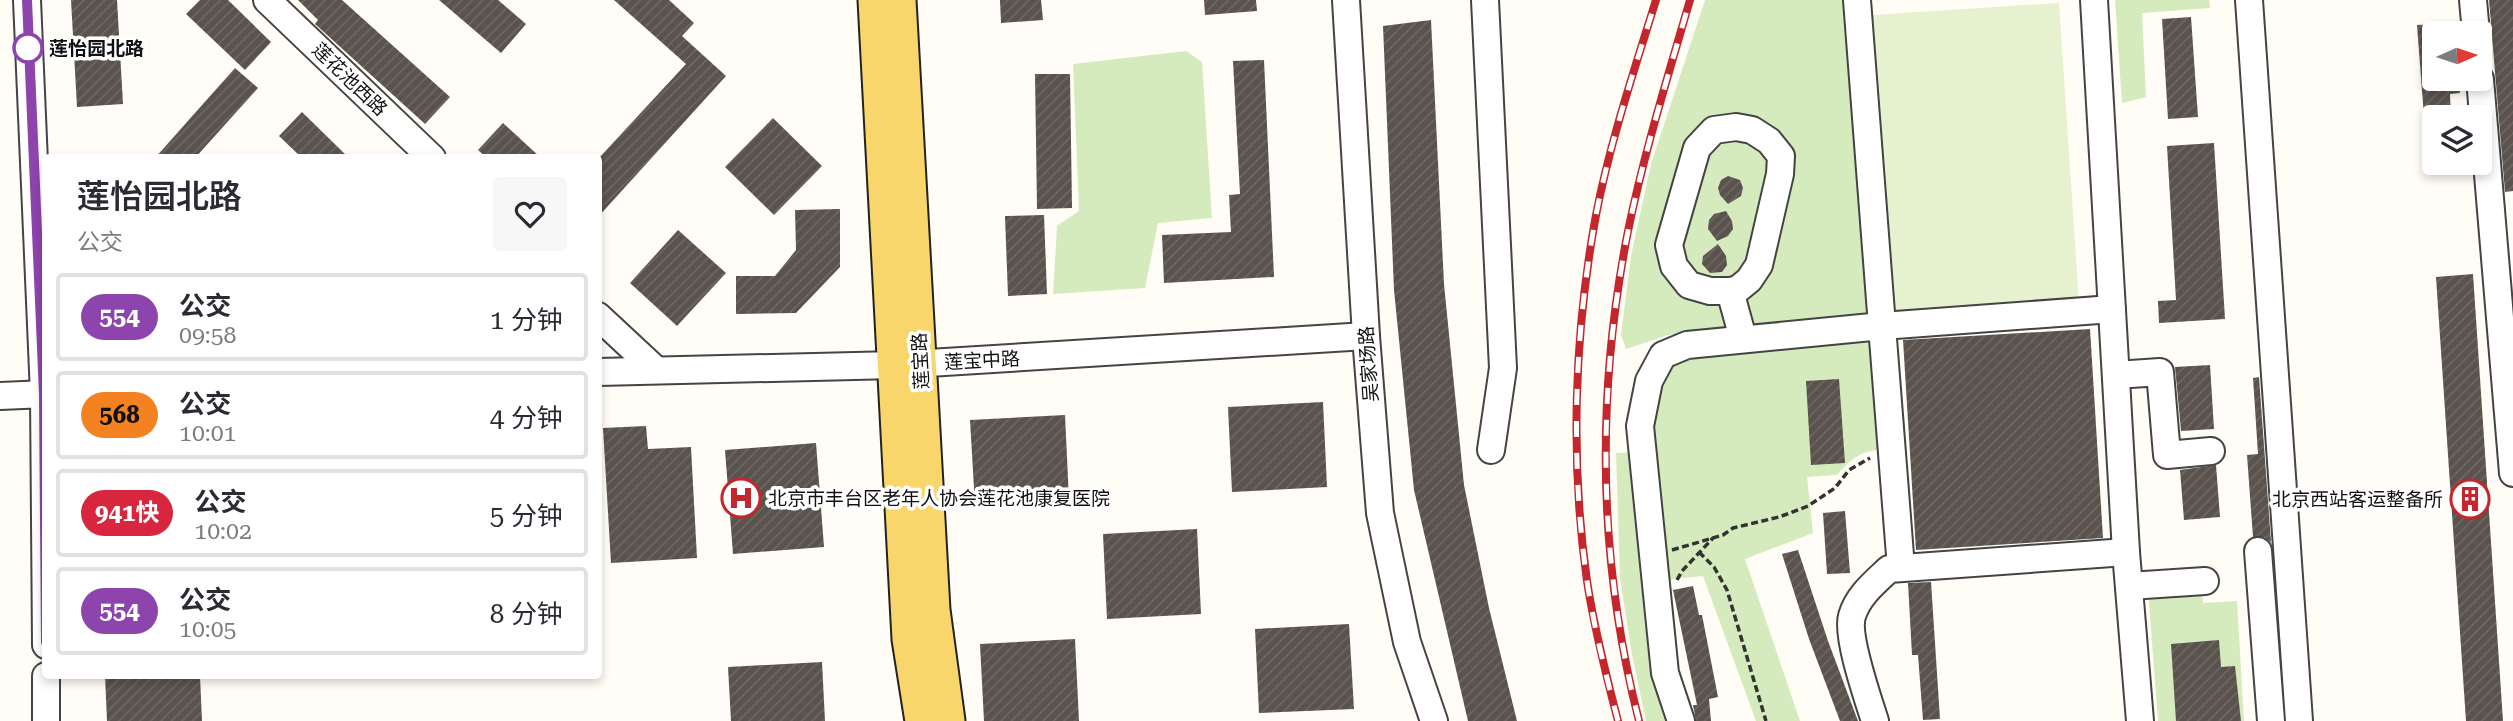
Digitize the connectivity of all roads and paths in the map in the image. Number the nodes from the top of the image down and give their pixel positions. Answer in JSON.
{"nodes":[{"id":1,"x":27,"y":0,"type":"edge"},
{"id":2,"x":267,"y":0,"type":"edge"},
{"id":3,"x":875,"y":0,"type":"edge"},
{"id":4,"x":899,"y":0,"type":"edge"},
{"id":5,"x":1346,"y":0,"type":"edge"},
{"id":6,"x":1485,"y":0,"type":"edge"},
{"id":7,"x":1857,"y":0,"type":"edge"},
{"id":8,"x":2094,"y":0,"type":"edge"},
{"id":9,"x":2249,"y":0,"type":"edge"},
{"id":10,"x":2473,"y":0,"type":"edge"},
{"id":11,"x":2475,"y":21,"type":"edge"},
{"id":12,"x":2481,"y":91,"type":"edge"},
{"id":13,"x":428,"y":154,"type":"edge"},
{"id":14,"x":1730,"y":291,"type":"junction"},
{"id":15,"x":2112,"y":309,"type":"junction"},
{"id":16,"x":602,"y":320,"type":"edge"},
{"id":17,"x":1882,"y":326,"type":"junction"},
{"id":18,"x":42,"y":328,"type":"edge"},
{"id":19,"x":1366,"y":336,"type":"junction"},
{"id":20,"x":1743,"y":338,"type":"junction"},
{"id":21,"x":908,"y":364,"type":"junction"},
{"id":22,"x":655,"y":369,"type":"junction"},
{"id":23,"x":602,"y":372,"type":"edge"},
{"id":24,"x":2116,"y":375,"type":"junction"},
{"id":25,"x":42,"y":394,"type":"edge"},
{"id":26,"x":0,"y":396,"type":"edge"},
{"id":27,"x":1491,"y":450,"type":"dead end"},
{"id":28,"x":2211,"y":451,"type":"dead end"},
{"id":29,"x":1893,"y":456,"type":"junction"},
{"id":30,"x":2513,"y":473,"type":"edge"},
{"id":31,"x":1715,"y":537,"type":"junction"},
{"id":32,"x":2258,"y":551,"type":"dead end"},
{"id":33,"x":1699,"y":552,"type":"junction"},
{"id":34,"x":2126,"y":552,"type":"junction"},
{"id":35,"x":1653,"y":556,"type":"junction"},
{"id":36,"x":1901,"y":568,"type":"junction"},
{"id":37,"x":2204,"y":581,"type":"dead end"},
{"id":38,"x":2129,"y":586,"type":"junction"},
{"id":39,"x":1660,"y":620,"type":"junction"},
{"id":40,"x":46,"y":679,"type":"edge"},
{"id":41,"x":46,"y":721,"type":"edge"},
{"id":42,"x":922,"y":721,"type":"edge"},
{"id":43,"x":948,"y":721,"type":"edge"},
{"id":44,"x":1434,"y":721,"type":"edge"},
{"id":45,"x":1681,"y":721,"type":"edge"},
{"id":46,"x":1766,"y":721,"type":"edge"},
{"id":47,"x":1875,"y":721,"type":"edge"},
{"id":48,"x":2140,"y":721,"type":"edge"},
{"id":49,"x":2271,"y":721,"type":"edge"},
{"id":50,"x":2300,"y":721,"type":"edge"}],
"edges":[{"from":1,"to":18,"type":"street"},
{"from":2,"to":13,"type":"street","name":"莲花池西路"},
{"from":3,"to":21,"type":"main road","name":"莲宝路"},
{"from":4,"to":21,"type":"main road","name":"莲宝路"},
{"from":5,"to":19,"type":"street","name":"吴家场路"},
{"from":6,"to":27,"type":"street"},
{"from":7,"to":17,"type":"street"},
{"from":8,"to":15,"type":"street"},
{"from":9,"to":50,"type":"street"},
{"from":10,"to":11,"type":"street"},
{"from":12,"to":30,"type":"street"},
{"from":14,"to":14,"type":"street"},
{"from":14,"to":20,"type":"street"},
{"from":15,"to":17,"type":"street"},
{"from":15,"to":24,"type":"street"},
{"from":16,"to":22,"type":"street"},
{"from":17,"to":20,"type":"street"},
{"from":17,"to":29,"type":"street"},
{"from":19,"to":21,"type":"street","name":"莲宝中路"},
{"from":19,"to":44,"type":"street","name":"吴家场路"},
{"from":20,"to":35,"type":"street"},
{"from":21,"to":22,"type":"street","name":"莲宝中路"},
{"from":21,"to":42,"type":"main road","name":"莲宝路"},
{"from":21,"to":43,"type":"main road","name":"莲宝路"},
{"from":22,"to":23,"type":"street","name":"莲宝中路"},
{"from":24,"to":28,"type":"street"},
{"from":24,"to":34,"type":"street"},
{"from":25,"to":26,"type":"street"},
{"from":29,"to":31,"type":"path"},
{"from":29,"to":36,"type":"street"},
{"from":31,"to":33,"type":"path"},
{"from":31,"to":35,"type":"path"},
{"from":32,"to":49,"type":"street"},
{"from":33,"to":39,"type":"path"},
{"from":33,"to":46,"type":"path"},
{"from":34,"to":36,"type":"street"},
{"from":34,"to":38,"type":"street"},
{"from":35,"to":39,"type":"street"},
{"from":36,"to":47,"type":"street"},
{"from":37,"to":38,"type":"street"},
{"from":38,"to":48,"type":"street"},
{"from":39,"to":45,"type":"street"},
{"from":40,"to":41,"type":"street"}]}
